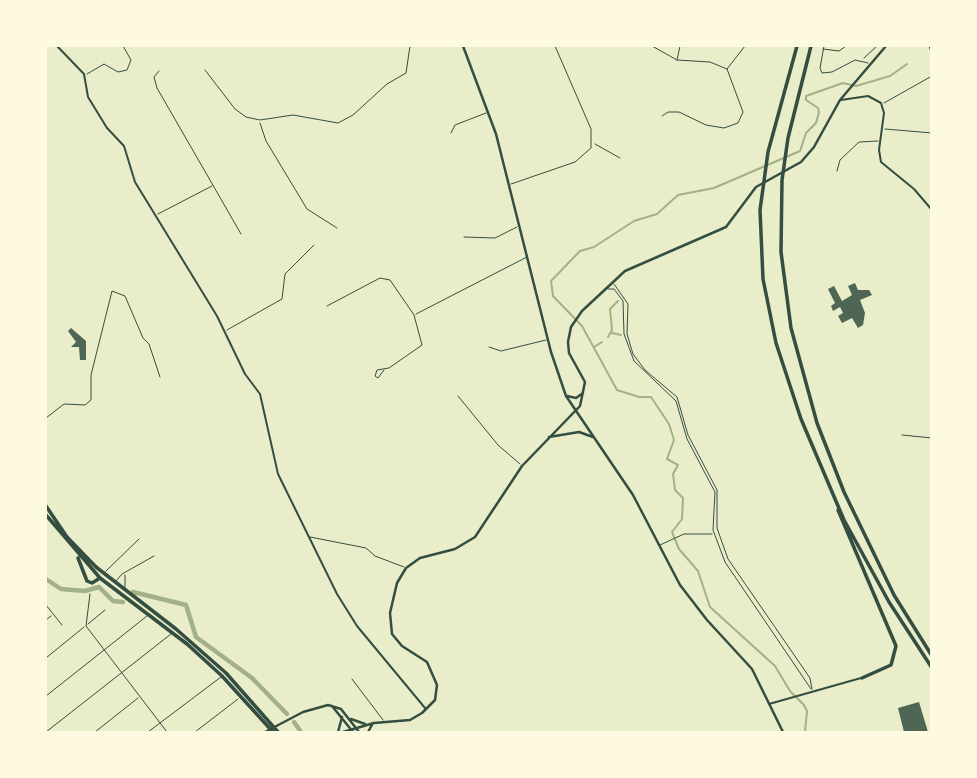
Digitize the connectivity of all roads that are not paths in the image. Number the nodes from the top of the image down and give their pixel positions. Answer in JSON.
{"nodes":[{"id":1,"x":57,"y":46,"type":"edge"},
{"id":2,"x":123,"y":46,"type":"edge"},
{"id":3,"x":410,"y":46,"type":"edge"},
{"id":4,"x":463,"y":46,"type":"edge"},
{"id":5,"x":555,"y":46,"type":"edge"},
{"id":6,"x":652,"y":46,"type":"edge"},
{"id":7,"x":680,"y":46,"type":"edge"},
{"id":8,"x":745,"y":46,"type":"edge"},
{"id":9,"x":797,"y":46,"type":"edge"},
{"id":10,"x":811,"y":46,"type":"edge"},
{"id":11,"x":846,"y":46,"type":"edge"},
{"id":12,"x":877,"y":46,"type":"edge"},
{"id":13,"x":886,"y":46,"type":"edge"},
{"id":14,"x":929,"y":46,"type":"edge"},
{"id":15,"x":823,"y":47,"type":"edge"},
{"id":16,"x":932,"y":55,"type":"edge"},
{"id":17,"x":677,"y":60,"type":"junction"},
{"id":18,"x":863,"y":60,"type":"junction"},
{"id":19,"x":869,"y":66,"type":"junction"},
{"id":20,"x":727,"y":69,"type":"junction"},
{"id":21,"x":205,"y":70,"type":"dead end"},
{"id":22,"x":159,"y":71,"type":"dead end"},
{"id":23,"x":85,"y":75,"type":"junction"},
{"id":24,"x":932,"y":76,"type":"edge"},
{"id":25,"x":839,"y":100,"type":"junction"},
{"id":26,"x":882,"y":104,"type":"junction"},
{"id":27,"x":488,"y":113,"type":"junction"},
{"id":28,"x":662,"y":116,"type":"dead end"},
{"id":29,"x":260,"y":120,"type":"junction"},
{"id":30,"x":882,"y":129,"type":"junction"},
{"id":31,"x":451,"y":133,"type":"dead end"},
{"id":32,"x":932,"y":133,"type":"edge"},
{"id":33,"x":880,"y":141,"type":"junction"},
{"id":34,"x":593,"y":144,"type":"junction"},
{"id":35,"x":620,"y":158,"type":"dead end"},
{"id":36,"x":837,"y":171,"type":"dead end"},
{"id":37,"x":509,"y":184,"type":"junction"},
{"id":38,"x":213,"y":185,"type":"junction"},
{"id":39,"x":932,"y":211,"type":"edge"},
{"id":40,"x":156,"y":215,"type":"junction"},
{"id":41,"x":520,"y":226,"type":"junction"},
{"id":42,"x":337,"y":228,"type":"dead end"},
{"id":43,"x":241,"y":234,"type":"dead end"},
{"id":44,"x":464,"y":237,"type":"dead end"},
{"id":45,"x":314,"y":245,"type":"dead end"},
{"id":46,"x":527,"y":257,"type":"junction"},
{"id":47,"x":611,"y":281,"type":"junction"},
{"id":48,"x":599,"y":292,"type":"junction"},
{"id":49,"x":327,"y":306,"type":"dead end"},
{"id":50,"x":414,"y":316,"type":"junction"},
{"id":51,"x":225,"y":331,"type":"junction"},
{"id":52,"x":548,"y":339,"type":"junction"},
{"id":53,"x":489,"y":347,"type":"dead end"},
{"id":54,"x":384,"y":370,"type":"dead end"},
{"id":55,"x":160,"y":376,"type":"dead end"},
{"id":56,"x":584,"y":391,"type":"junction"},
{"id":57,"x":458,"y":396,"type":"dead end"},
{"id":58,"x":566,"y":396,"type":"junction"},
{"id":59,"x":575,"y":411,"type":"junction"},
{"id":60,"x":46,"y":418,"type":"edge"},
{"id":61,"x":902,"y":435,"type":"dead end"},
{"id":62,"x":549,"y":438,"type":"junction"},
{"id":63,"x":595,"y":438,"type":"junction"},
{"id":64,"x":932,"y":438,"type":"edge"},
{"id":65,"x":690,"y":443,"type":"junction"},
{"id":66,"x":522,"y":466,"type":"junction"},
{"id":67,"x":837,"y":505,"type":"junction"},
{"id":68,"x":46,"y":506,"type":"edge"},
{"id":69,"x":46,"y":515,"type":"edge"},
{"id":70,"x":714,"y":533,"type":"junction"},
{"id":71,"x":309,"y":537,"type":"junction"},
{"id":72,"x":139,"y":539,"type":"dead end"},
{"id":73,"x":468,"y":542,"type":"junction"},
{"id":74,"x":471,"y":546,"type":"dead end"},
{"id":75,"x":659,"y":546,"type":"junction"},
{"id":76,"x":75,"y":553,"type":"junction"},
{"id":77,"x":154,"y":556,"type":"dead end"},
{"id":78,"x":406,"y":568,"type":"junction"},
{"id":79,"x":126,"y":573,"type":"junction"},
{"id":80,"x":102,"y":576,"type":"junction"},
{"id":81,"x":113,"y":585,"type":"junction"},
{"id":82,"x":90,"y":594,"type":"dead end"},
{"id":83,"x":126,"y":594,"type":"junction"},
{"id":84,"x":132,"y":599,"type":"junction"},
{"id":85,"x":46,"y":605,"type":"edge"},
{"id":86,"x":105,"y":610,"type":"dead end"},
{"id":87,"x":53,"y":614,"type":"junction"},
{"id":88,"x":149,"y":615,"type":"junction"},
{"id":89,"x":46,"y":621,"type":"edge"},
{"id":90,"x":62,"y":625,"type":"dead end"},
{"id":91,"x":86,"y":626,"type":"junction"},
{"id":92,"x":173,"y":633,"type":"junction"},
{"id":93,"x":104,"y":650,"type":"junction"},
{"id":94,"x":932,"y":656,"type":"edge"},
{"id":95,"x":46,"y":658,"type":"edge"},
{"id":96,"x":932,"y":668,"type":"edge"},
{"id":97,"x":121,"y":673,"type":"junction"},
{"id":98,"x":222,"y":676,"type":"junction"},
{"id":99,"x":862,"y":678,"type":"joint"},
{"id":100,"x":352,"y":679,"type":"dead end"},
{"id":101,"x":812,"y":691,"type":"junction"},
{"id":102,"x":46,"y":696,"type":"edge"},
{"id":103,"x":243,"y":696,"type":"junction"},
{"id":104,"x":139,"y":697,"type":"junction"},
{"id":105,"x":769,"y":704,"type":"junction"},
{"id":106,"x":332,"y":706,"type":"junction"},
{"id":107,"x":427,"y":710,"type":"junction"},
{"id":108,"x":342,"y":717,"type":"junction"},
{"id":109,"x":348,"y":718,"type":"junction"},
{"id":110,"x":384,"y":722,"type":"junction"},
{"id":111,"x":160,"y":723,"type":"junction"},
{"id":112,"x":374,"y":723,"type":"junction"},
{"id":113,"x":368,"y":725,"type":"junction"},
{"id":114,"x":353,"y":730,"type":"edge"},
{"id":115,"x":266,"y":732,"type":"edge"},
{"id":116,"x":46,"y":733,"type":"edge"},
{"id":117,"x":95,"y":733,"type":"edge"},
{"id":118,"x":148,"y":733,"type":"edge"},
{"id":119,"x":167,"y":733,"type":"edge"},
{"id":120,"x":195,"y":733,"type":"edge"},
{"id":121,"x":276,"y":733,"type":"edge"},
{"id":122,"x":338,"y":733,"type":"edge"},
{"id":123,"x":343,"y":733,"type":"edge"},
{"id":124,"x":359,"y":733,"type":"edge"},
{"id":125,"x":368,"y":733,"type":"edge"},
{"id":126,"x":783,"y":733,"type":"edge"}],
"edges":[{"from":1,"to":23,"type":"street"},
{"from":2,"to":23,"type":"street"},
{"from":3,"to":29,"type":"street"},
{"from":4,"to":27,"type":"main road"},
{"from":5,"to":34,"type":"street"},
{"from":6,"to":17,"type":"street"},
{"from":7,"to":17,"type":"street"},
{"from":8,"to":20,"type":"street"},
{"from":9,"to":67,"type":"highway"},
{"from":10,"to":94,"type":"highway"},
{"from":11,"to":15,"type":"street"},
{"from":12,"to":18,"type":"street"},
{"from":13,"to":19,"type":"main road"},
{"from":14,"to":16,"type":"street"},
{"from":15,"to":18,"type":"street"},
{"from":17,"to":20,"type":"street"},
{"from":18,"to":19,"type":"street"},
{"from":19,"to":25,"type":"main road"},
{"from":20,"to":28,"type":"street"},
{"from":21,"to":29,"type":"street"},
{"from":22,"to":38,"type":"street"},
{"from":23,"to":40,"type":"street"},
{"from":24,"to":26,"type":"street"},
{"from":25,"to":26,"type":"street"},
{"from":25,"to":47,"type":"main road"},
{"from":26,"to":30,"type":"street"},
{"from":27,"to":31,"type":"street"},
{"from":27,"to":37,"type":"main road"},
{"from":29,"to":42,"type":"street"},
{"from":30,"to":32,"type":"street"},
{"from":30,"to":33,"type":"street"},
{"from":33,"to":36,"type":"street"},
{"from":33,"to":39,"type":"street"},
{"from":34,"to":35,"type":"street"},
{"from":34,"to":37,"type":"street"},
{"from":37,"to":41,"type":"main road"},
{"from":38,"to":40,"type":"street"},
{"from":38,"to":43,"type":"street"},
{"from":40,"to":51,"type":"street"},
{"from":41,"to":44,"type":"street"},
{"from":41,"to":46,"type":"main road"},
{"from":45,"to":51,"type":"street"},
{"from":46,"to":50,"type":"street"},
{"from":46,"to":52,"type":"main road"},
{"from":47,"to":48,"type":"main road"},
{"from":47,"to":65,"type":"street"},
{"from":48,"to":56,"type":"main road"},
{"from":48,"to":65,"type":"street"},
{"from":49,"to":50,"type":"street"},
{"from":50,"to":54,"type":"street"},
{"from":51,"to":71,"type":"street"},
{"from":52,"to":53,"type":"street"},
{"from":52,"to":58,"type":"main road"},
{"from":55,"to":60,"type":"street"},
{"from":56,"to":58,"type":"main road"},
{"from":56,"to":59,"type":"main road"},
{"from":57,"to":66,"type":"street"},
{"from":58,"to":59,"type":"main road"},
{"from":59,"to":62,"type":"main road"},
{"from":59,"to":63,"type":"main road"},
{"from":61,"to":64,"type":"street"},
{"from":62,"to":63,"type":"main road"},
{"from":62,"to":66,"type":"main road"},
{"from":63,"to":75,"type":"main road"},
{"from":65,"to":70,"type":"street"},
{"from":65,"to":101,"type":"street"},
{"from":66,"to":73,"type":"main road"},
{"from":67,"to":96,"type":"highway"},
{"from":67,"to":99,"type":"highway"},
{"from":68,"to":80,"type":"highway"},
{"from":69,"to":76,"type":"highway"},
{"from":70,"to":75,"type":"street"},
{"from":70,"to":101,"type":"street"},
{"from":71,"to":78,"type":"street"},
{"from":71,"to":107,"type":"street"},
{"from":72,"to":80,"type":"street"},
{"from":73,"to":74,"type":"street"},
{"from":73,"to":78,"type":"main road"},
{"from":75,"to":105,"type":"main road"},
{"from":76,"to":80,"type":"highway"},
{"from":76,"to":80,"type":"highway"},
{"from":77,"to":79,"type":"street"},
{"from":78,"to":107,"type":"main road"},
{"from":79,"to":81,"type":"street"},
{"from":79,"to":83,"type":"street"},
{"from":80,"to":81,"type":"highway"},
{"from":81,"to":83,"type":"highway"},
{"from":82,"to":91,"type":"street"},
{"from":83,"to":84,"type":"highway"},
{"from":84,"to":88,"type":"highway"},
{"from":84,"to":121,"type":"highway"},
{"from":85,"to":87,"type":"street"},
{"from":86,"to":91,"type":"street"},
{"from":87,"to":89,"type":"street"},
{"from":87,"to":90,"type":"street"},
{"from":88,"to":92,"type":"highway"},
{"from":88,"to":93,"type":"street"},
{"from":91,"to":93,"type":"street"},
{"from":91,"to":95,"type":"street"},
{"from":92,"to":97,"type":"street"},
{"from":92,"to":98,"type":"highway"},
{"from":93,"to":97,"type":"street"},
{"from":93,"to":102,"type":"street"},
{"from":97,"to":104,"type":"street"},
{"from":97,"to":116,"type":"street"},
{"from":98,"to":103,"type":"highway"},
{"from":98,"to":111,"type":"street"},
{"from":99,"to":101,"type":"street"},
{"from":100,"to":110,"type":"street"},
{"from":101,"to":105,"type":"street"},
{"from":103,"to":120,"type":"street"},
{"from":103,"to":121,"type":"highway"},
{"from":104,"to":111,"type":"street"},
{"from":104,"to":117,"type":"street"},
{"from":105,"to":126,"type":"main road"},
{"from":106,"to":108,"type":"main road"},
{"from":106,"to":109,"type":"main road"},
{"from":106,"to":115,"type":"main road"},
{"from":107,"to":110,"type":"main road"},
{"from":108,"to":114,"type":"main road"},
{"from":108,"to":122,"type":"main road"},
{"from":109,"to":113,"type":"main road"},
{"from":109,"to":114,"type":"main road"},
{"from":110,"to":112,"type":"main road"},
{"from":111,"to":118,"type":"street"},
{"from":111,"to":119,"type":"street"},
{"from":112,"to":113,"type":"main road"},
{"from":112,"to":125,"type":"main road"},
{"from":113,"to":114,"type":"main road"},
{"from":114,"to":123,"type":"main road"},
{"from":114,"to":124,"type":"main road"}]}
